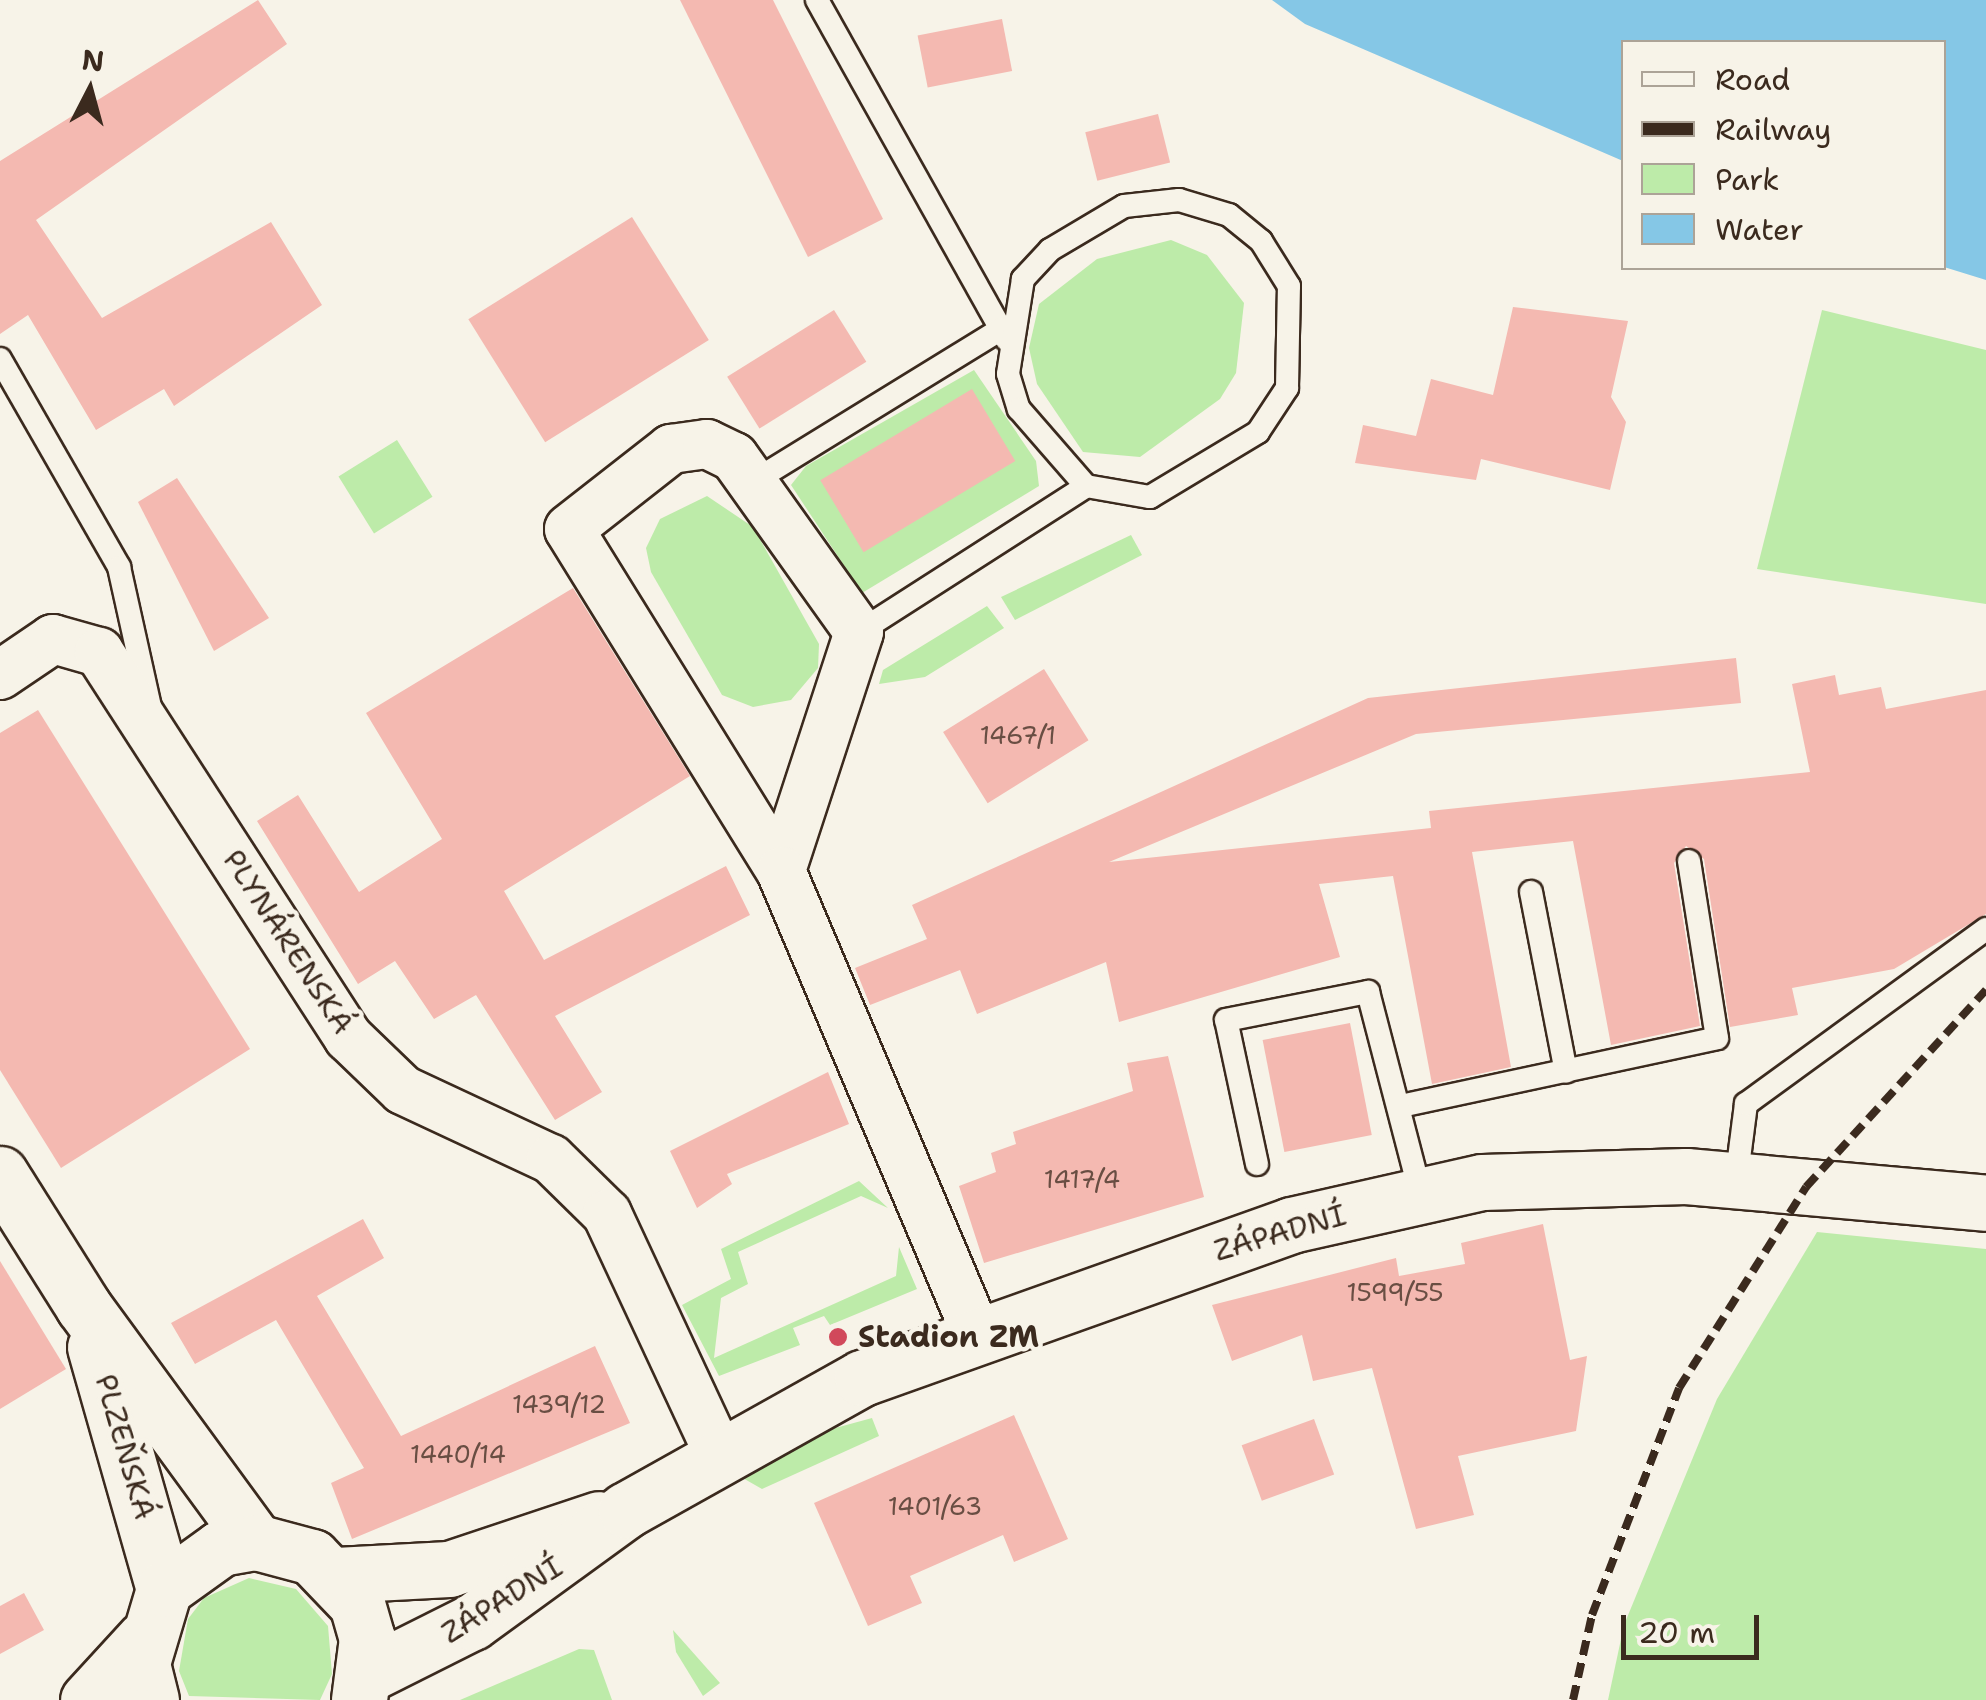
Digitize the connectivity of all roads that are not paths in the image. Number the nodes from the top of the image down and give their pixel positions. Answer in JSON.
{"nodes":[{"id":1,"x":817,"y":0,"type":"edge"},
{"id":2,"x":1004,"y":334,"type":"junction"},
{"id":3,"x":0,"y":359,"type":"edge"},
{"id":4,"x":754,"y":482,"type":"junction"},
{"id":5,"x":1086,"y":486,"type":"junction"},
{"id":6,"x":859,"y":632,"type":"junction"},
{"id":7,"x":0,"y":675,"type":"edge"},
{"id":8,"x":159,"y":745,"type":"junction"},
{"id":9,"x":1688,"y":861,"type":"dead end"},
{"id":10,"x":781,"y":872,"type":"junction"},
{"id":11,"x":1530,"y":892,"type":"dead end"},
{"id":12,"x":1986,"y":928,"type":"edge"},
{"id":13,"x":1566,"y":1072,"type":"junction"},
{"id":14,"x":1401,"y":1106,"type":"junction"},
{"id":15,"x":1257,"y":1164,"type":"dead end"},
{"id":16,"x":0,"y":1174,"type":"edge"},
{"id":17,"x":1736,"y":1182,"type":"junction"},
{"id":18,"x":1421,"y":1195,"type":"junction"},
{"id":19,"x":1986,"y":1203,"type":"edge"},
{"id":20,"x":82,"y":1306,"type":"junction"},
{"id":21,"x":975,"y":1331,"type":"junction"},
{"id":22,"x":720,"y":1456,"type":"junction"},
{"id":23,"x":626,"y":1510,"type":"junction"},
{"id":24,"x":256,"y":1542,"type":"junction"},
{"id":25,"x":336,"y":1575,"type":"junction"},
{"id":26,"x":154,"y":1614,"type":"junction"},
{"id":27,"x":363,"y":1687,"type":"edge"},
{"id":28,"x":88,"y":1700,"type":"edge"},
{"id":29,"x":151,"y":1700,"type":"edge"}],
"edges":[{"from":1,"to":2,"type":"lane"},
{"from":2,"to":4,"type":"lane"},
{"from":2,"to":5,"type":"lane"},
{"from":2,"to":5,"type":"lane"},
{"from":3,"to":8,"type":"lane"},
{"from":4,"to":6,"type":"street"},
{"from":4,"to":10,"type":"street"},
{"from":5,"to":6,"type":"lane"},
{"from":6,"to":10,"type":"street"},
{"from":7,"to":8,"type":"street","name":"PLYNÁRENSKÁ"},
{"from":8,"to":22,"type":"street","name":"PLYNÁRENSKÁ"},
{"from":9,"to":13,"type":"lane"},
{"from":10,"to":21,"type":"street"},
{"from":11,"to":13,"type":"lane"},
{"from":12,"to":17,"type":"lane"},
{"from":13,"to":14,"type":"lane"},
{"from":14,"to":15,"type":"lane"},
{"from":14,"to":18,"type":"lane"},
{"from":16,"to":20,"type":"street","name":"PLZEŇSKÁ"},
{"from":17,"to":18,"type":"street","name":"ZÁPADNÍ"},
{"from":17,"to":19,"type":"street","name":"ZÁPADNÍ"},
{"from":18,"to":21,"type":"street","name":"ZÁPADNÍ"},
{"from":20,"to":24,"type":"street","name":"PLZEŇSKÁ"},
{"from":20,"to":26,"type":"street","name":"PLZEŇSKÁ"},
{"from":21,"to":22,"type":"street","name":"ZÁPADNÍ"},
{"from":22,"to":23,"type":"street","name":"ZÁPADNÍ"},
{"from":23,"to":25,"type":"street","name":"ZÁPADNÍ"},
{"from":23,"to":27,"type":"street","name":"ZÁPADNÍ"},
{"from":24,"to":25,"type":"street"},
{"from":24,"to":26,"type":"street"},
{"from":25,"to":27,"type":"street","name":"ZÁPADNÍ"},
{"from":26,"to":28,"type":"street"},
{"from":26,"to":29,"type":"street"}]}
